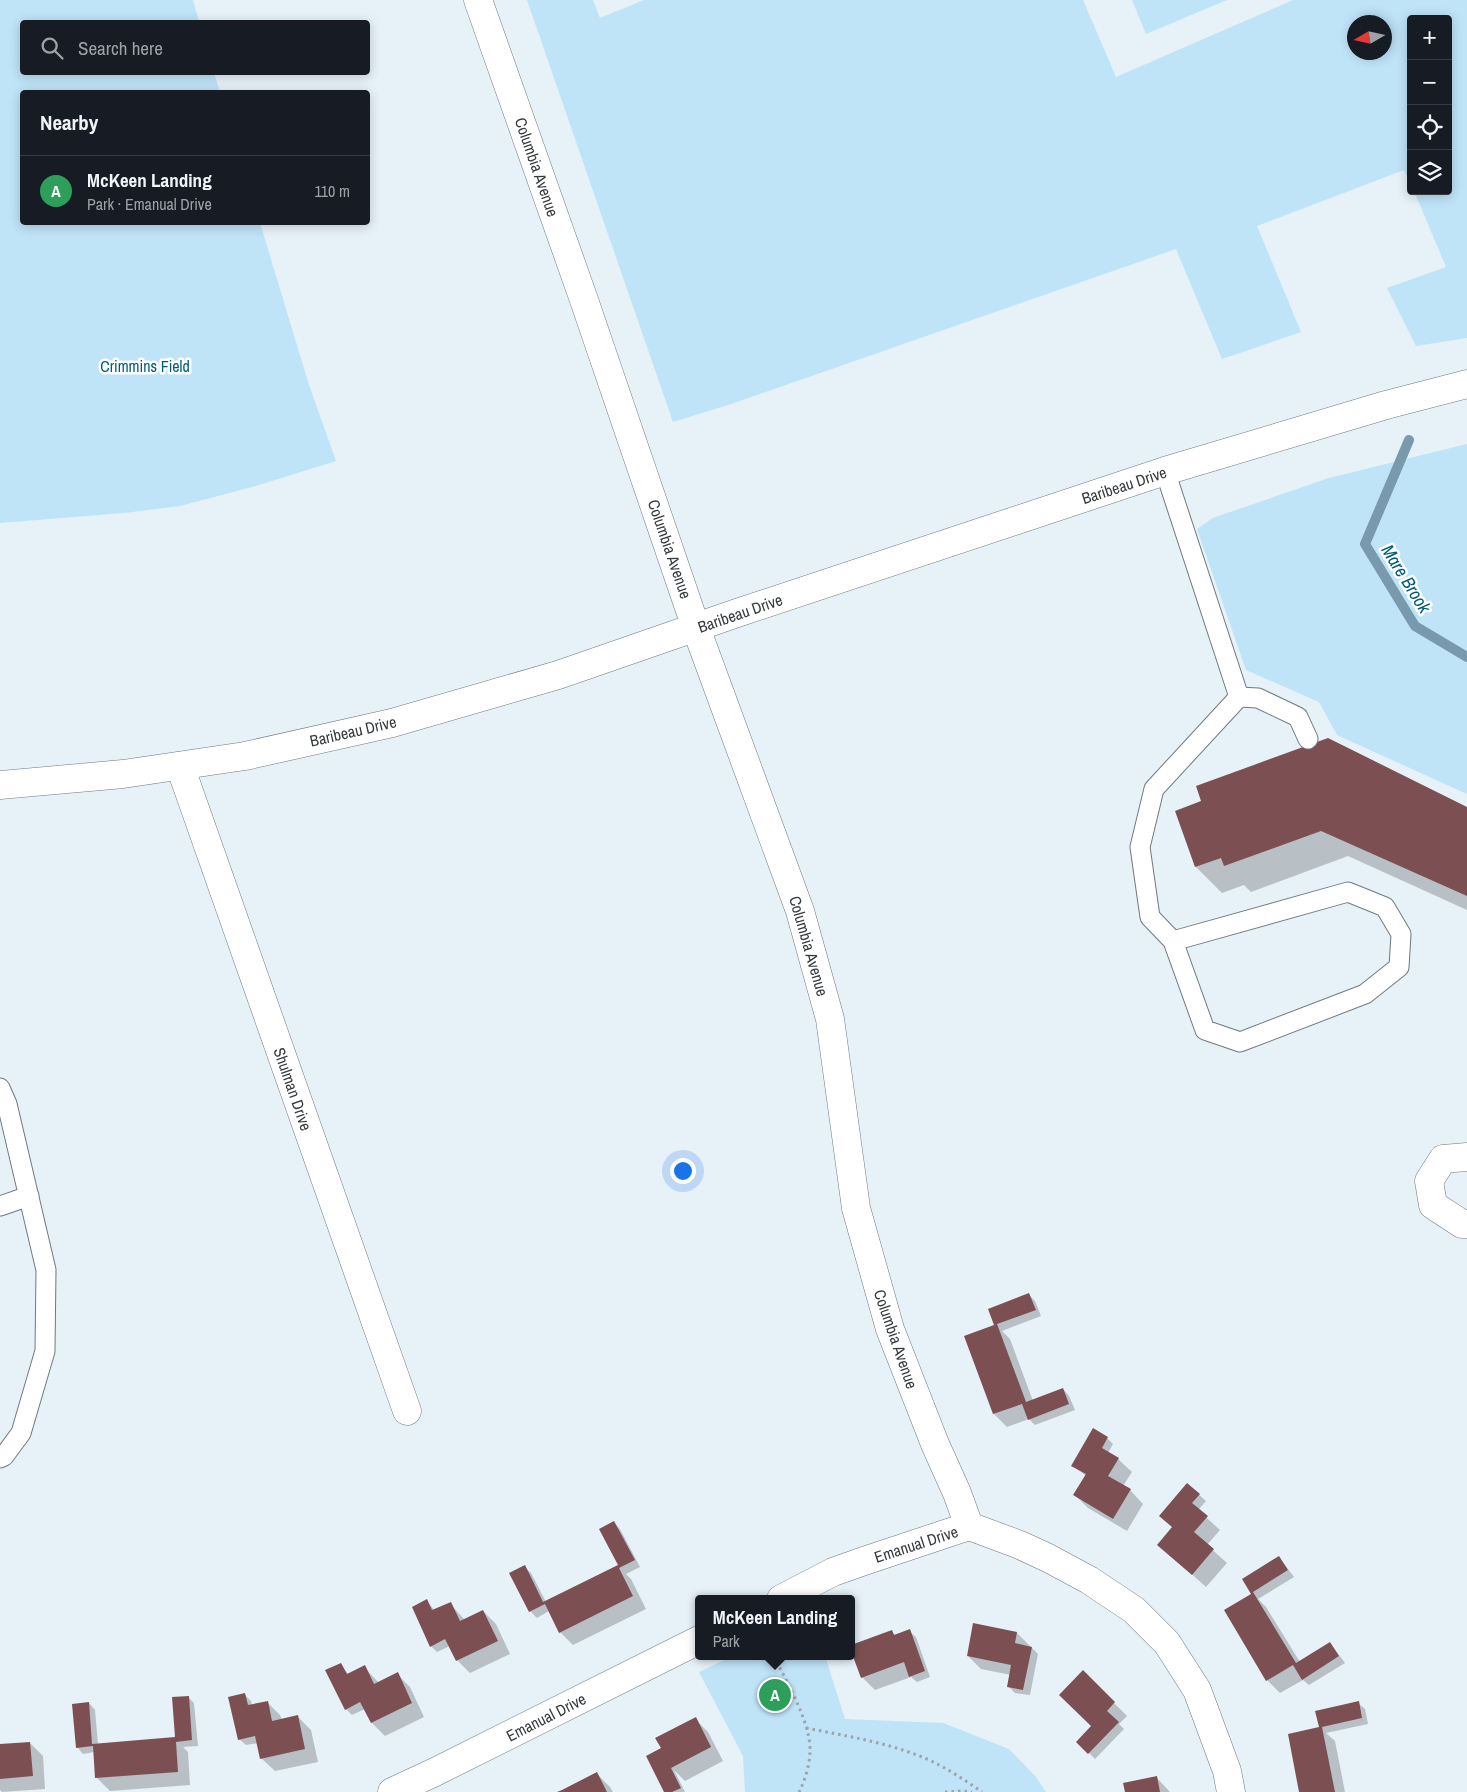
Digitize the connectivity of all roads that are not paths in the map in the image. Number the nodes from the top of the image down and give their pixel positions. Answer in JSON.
{"nodes":[{"id":1,"x":478,"y":0,"type":"edge"},
{"id":2,"x":1467,"y":384,"type":"edge"},
{"id":3,"x":1166,"y":471,"type":"junction"},
{"id":4,"x":696,"y":628,"type":"junction"},
{"id":5,"x":1239,"y":697,"type":"junction"},
{"id":6,"x":1308,"y":739,"type":"dead end"},
{"id":7,"x":180,"y":766,"type":"junction"},
{"id":8,"x":0,"y":785,"type":"edge"},
{"id":9,"x":1173,"y":941,"type":"junction"},
{"id":10,"x":0,"y":1088,"type":"edge"},
{"id":11,"x":1467,"y":1157,"type":"edge"},
{"id":12,"x":29,"y":1196,"type":"junction"},
{"id":13,"x":0,"y":1206,"type":"edge"},
{"id":14,"x":1467,"y":1224,"type":"edge"},
{"id":15,"x":407,"y":1412,"type":"dead end"},
{"id":16,"x":0,"y":1458,"type":"edge"},
{"id":17,"x":969,"y":1526,"type":"junction"},
{"id":18,"x":789,"y":1595,"type":"edge"},
{"id":19,"x":695,"y":1642,"type":"edge"},
{"id":20,"x":392,"y":1792,"type":"edge"},
{"id":21,"x":1231,"y":1792,"type":"edge"}],
"edges":[{"from":1,"to":4,"type":"street","name":"Columbia Avenue"},
{"from":2,"to":3,"type":"street","name":"Baribeau Drive"},
{"from":3,"to":4,"type":"street","name":"Baribeau Drive"},
{"from":3,"to":5,"type":"lane"},
{"from":4,"to":7,"type":"street","name":"Baribeau Drive"},
{"from":4,"to":17,"type":"street","name":"Columbia Avenue"},
{"from":5,"to":6,"type":"lane"},
{"from":5,"to":9,"type":"lane"},
{"from":7,"to":8,"type":"street","name":"Baribeau Drive"},
{"from":7,"to":15,"type":"street","name":"Shulman Drive"},
{"from":9,"to":9,"type":"lane"},
{"from":10,"to":12,"type":"lane"},
{"from":11,"to":14,"type":"street"},
{"from":12,"to":13,"type":"lane"},
{"from":12,"to":16,"type":"lane"},
{"from":17,"to":18,"type":"street","name":"Emanual Drive"},
{"from":17,"to":21,"type":"street"},
{"from":19,"to":20,"type":"street","name":"Emanual Drive"}]}
